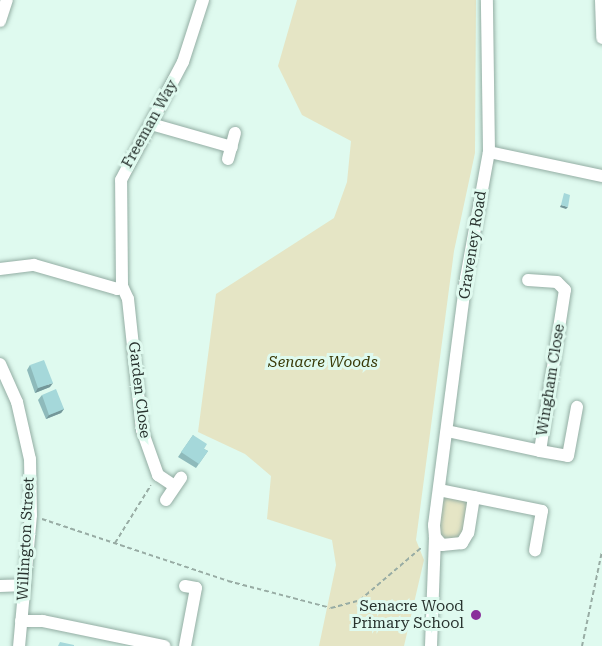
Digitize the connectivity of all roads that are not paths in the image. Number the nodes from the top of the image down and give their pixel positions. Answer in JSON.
{"nodes":[{"id":1,"x":7,"y":0,"type":"edge"},
{"id":2,"x":203,"y":0,"type":"edge"},
{"id":3,"x":487,"y":0,"type":"edge"},
{"id":4,"x":601,"y":0,"type":"edge"},
{"id":5,"x":0,"y":21,"type":"edge"},
{"id":6,"x":602,"y":38,"type":"edge"},
{"id":7,"x":151,"y":124,"type":"junction"},
{"id":8,"x":236,"y":134,"type":"dead end"},
{"id":9,"x":489,"y":152,"type":"junction"},
{"id":10,"x":602,"y":176,"type":"edge"},
{"id":11,"x":0,"y":269,"type":"edge"},
{"id":12,"x":528,"y":280,"type":"dead end"},
{"id":13,"x":122,"y":286,"type":"junction"},
{"id":14,"x":0,"y":364,"type":"edge"},
{"id":15,"x":577,"y":407,"type":"dead end"},
{"id":16,"x":447,"y":431,"type":"junction"},
{"id":17,"x":540,"y":451,"type":"junction"},
{"id":18,"x":439,"y":489,"type":"junction"},
{"id":19,"x":474,"y":498,"type":"junction"},
{"id":20,"x":166,"y":500,"type":"dead end"},
{"id":21,"x":435,"y":537,"type":"junction"},
{"id":22,"x":535,"y":550,"type":"dead end"},
{"id":23,"x":25,"y":585,"type":"junction"},
{"id":24,"x":0,"y":586,"type":"edge"},
{"id":25,"x":185,"y":586,"type":"dead end"},
{"id":26,"x":21,"y":621,"type":"junction"},
{"id":27,"x":19,"y":646,"type":"edge"},
{"id":28,"x":164,"y":646,"type":"edge"},
{"id":29,"x":185,"y":646,"type":"edge"},
{"id":30,"x":431,"y":646,"type":"edge"}],
"edges":[{"from":1,"to":5,"type":"street"},
{"from":2,"to":7,"type":"street","name":"Freeman Way"},
{"from":3,"to":9,"type":"street","name":"Graveney Road"},
{"from":4,"to":6,"type":"street"},
{"from":7,"to":8,"type":"street"},
{"from":7,"to":13,"type":"street","name":"Freeman Way"},
{"from":9,"to":10,"type":"street"},
{"from":9,"to":16,"type":"street","name":"Graveney Road"},
{"from":11,"to":13,"type":"street"},
{"from":12,"to":17,"type":"street","name":"Wingham Close"},
{"from":13,"to":20,"type":"street","name":"Garden Close"},
{"from":14,"to":23,"type":"street","name":"Willington Street"},
{"from":15,"to":17,"type":"street"},
{"from":16,"to":17,"type":"street","name":"Wingham Close"},
{"from":16,"to":18,"type":"street","name":"Graveney Road"},
{"from":18,"to":19,"type":"street"},
{"from":18,"to":21,"type":"street","name":"Graveney Road"},
{"from":19,"to":21,"type":"street"},
{"from":19,"to":22,"type":"street"},
{"from":21,"to":30,"type":"street","name":"Graveney Road"},
{"from":23,"to":24,"type":"street"},
{"from":23,"to":26,"type":"street","name":"Willington Street"},
{"from":25,"to":29,"type":"street"},
{"from":26,"to":27,"type":"street","name":"Willington Street"},
{"from":26,"to":28,"type":"street"}]}
